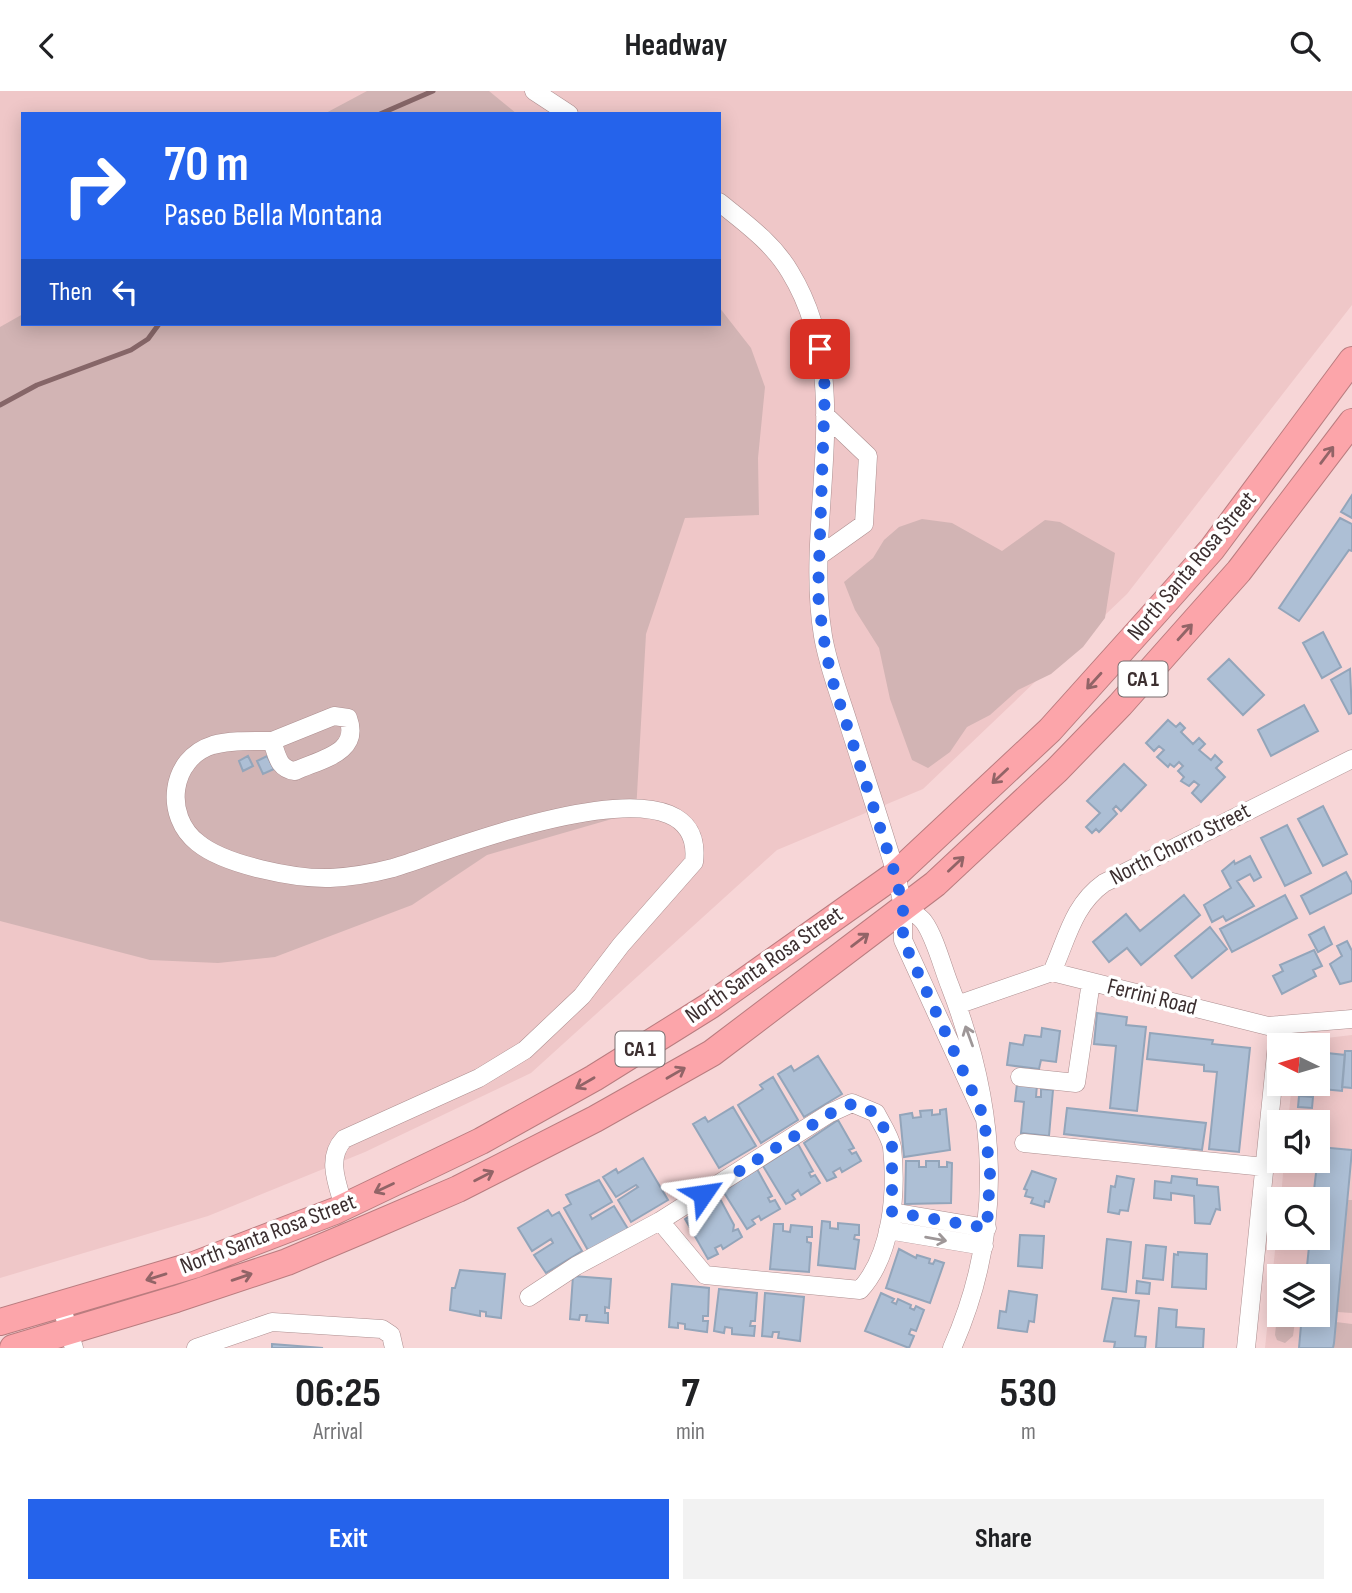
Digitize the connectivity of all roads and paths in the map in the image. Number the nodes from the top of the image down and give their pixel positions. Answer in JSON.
{"nodes":[{"id":1,"x":534,"y":91,"type":"edge"},
{"id":2,"x":566,"y":112,"type":"edge"},
{"id":3,"x":721,"y":204,"type":"edge"},
{"id":4,"x":1352,"y":360,"type":"edge"},
{"id":5,"x":825,"y":415,"type":"junction"},
{"id":6,"x":1352,"y":422,"type":"edge"},
{"id":7,"x":819,"y":556,"type":"junction"},
{"id":8,"x":272,"y":741,"type":"dead end"},
{"id":9,"x":1352,"y":759,"type":"edge"},
{"id":10,"x":895,"y":874,"type":"junction"},
{"id":11,"x":903,"y":906,"type":"junction"},
{"id":12,"x":1052,"y":972,"type":"junction"},
{"id":13,"x":1091,"y":982,"type":"junction"},
{"id":14,"x":957,"y":1005,"type":"junction"},
{"id":15,"x":1352,"y":1019,"type":"edge"},
{"id":16,"x":1279,"y":1025,"type":"junction"},
{"id":17,"x":1020,"y":1077,"type":"dead end"},
{"id":18,"x":984,"y":1117,"type":"junction"},
{"id":19,"x":1024,"y":1143,"type":"dead end"},
{"id":20,"x":1265,"y":1167,"type":"junction"},
{"id":21,"x":344,"y":1207,"type":"junction"},
{"id":22,"x":892,"y":1212,"type":"junction"},
{"id":23,"x":660,"y":1221,"type":"junction"},
{"id":24,"x":987,"y":1228,"type":"junction"},
{"id":25,"x":888,"y":1230,"type":"junction"},
{"id":26,"x":984,"y":1246,"type":"junction"},
{"id":27,"x":529,"y":1297,"type":"dead end"},
{"id":28,"x":0,"y":1322,"type":"edge"},
{"id":29,"x":67,"y":1328,"type":"edge"},
{"id":30,"x":13,"y":1348,"type":"edge"},
{"id":31,"x":196,"y":1348,"type":"edge"},
{"id":32,"x":394,"y":1348,"type":"edge"},
{"id":33,"x":952,"y":1348,"type":"edge"},
{"id":34,"x":1246,"y":1348,"type":"edge"}],
"edges":[{"from":1,"to":2,"type":"street"},
{"from":3,"to":5,"type":"street"},
{"from":4,"to":10,"type":"highway","name":"North Santa Rosa Street","number":"CA 1","one_way":true},
{"from":5,"to":7,"type":"street"},
{"from":5,"to":7,"type":"street"},
{"from":11,"to":6,"type":"highway","name":"North Santa Rosa Street","number":"CA 1","one_way":true},
{"from":7,"to":10,"type":"street"},
{"from":8,"to":21,"type":"street"},
{"from":9,"to":12,"type":"street","name":"North Chorro Street"},
{"from":10,"to":11,"type":"street"},
{"from":10,"to":21,"type":"highway","name":"North Santa Rosa Street","number":"CA 1","one_way":true},
{"from":11,"to":14,"type":"street"},
{"from":11,"to":18,"type":"street"},
{"from":29,"to":11,"type":"highway","name":"North Santa Rosa Street","number":"CA 1","one_way":true},
{"from":12,"to":13,"type":"street","name":"Ferrini Road"},
{"from":12,"to":14,"type":"street"},
{"from":13,"to":16,"type":"street","name":"Ferrini Road"},
{"from":13,"to":17,"type":"street"},
{"from":18,"to":14,"type":"street","one_way":true},
{"from":15,"to":16,"type":"street","name":"Ferrini Road"},
{"from":16,"to":20,"type":"street"},
{"from":18,"to":24,"type":"street"},
{"from":19,"to":20,"type":"street"},
{"from":20,"to":34,"type":"street"},
{"from":21,"to":29,"type":"highway","name":"North Santa Rosa Street","number":"CA 1","one_way":true},
{"from":22,"to":23,"type":"street"},
{"from":22,"to":24,"type":"street"},
{"from":22,"to":25,"type":"street"},
{"from":23,"to":25,"type":"street"},
{"from":23,"to":27,"type":"street"},
{"from":24,"to":26,"type":"street"},
{"from":25,"to":26,"type":"street","one_way":true},
{"from":26,"to":33,"type":"street"},
{"from":28,"to":29,"type":"highway","name":"North Santa Rosa Street","number":"CA 1"},
{"from":29,"to":30,"type":"highway","name":"North Santa Rosa Street","number":"CA 1"},
{"from":31,"to":32,"type":"street"}]}
